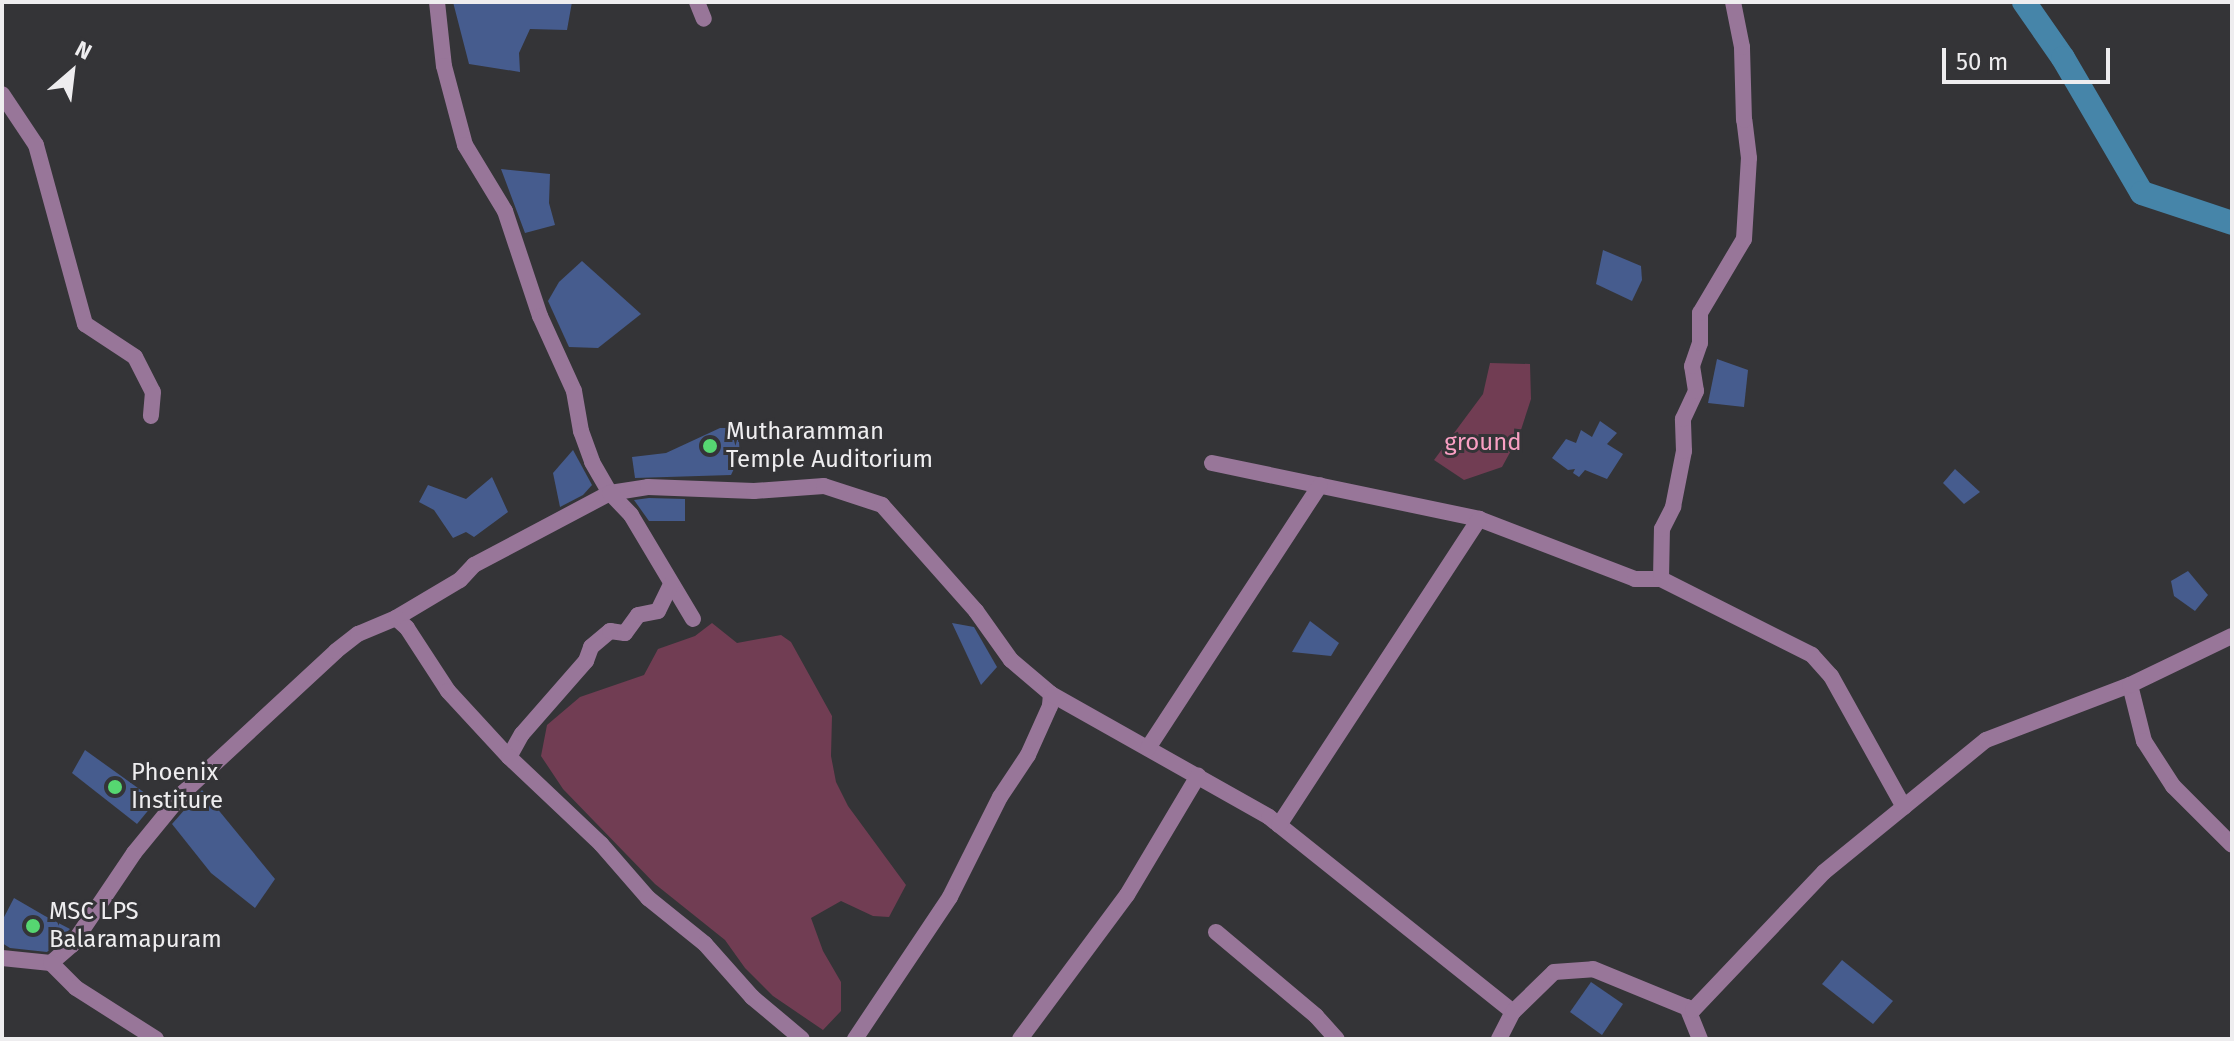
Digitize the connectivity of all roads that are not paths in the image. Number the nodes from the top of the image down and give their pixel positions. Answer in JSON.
{"nodes":[{"id":1,"x":437,"y":2,"type":"edge"},
{"id":2,"x":697,"y":2,"type":"edge"},
{"id":3,"x":1733,"y":2,"type":"edge"},
{"id":4,"x":704,"y":19,"type":"dead end"},
{"id":5,"x":2,"y":94,"type":"edge"},
{"id":6,"x":151,"y":416,"type":"dead end"},
{"id":7,"x":1212,"y":463,"type":"dead end"},
{"id":8,"x":1320,"y":485,"type":"junction"},
{"id":9,"x":610,"y":493,"type":"junction"},
{"id":10,"x":1479,"y":519,"type":"junction"},
{"id":11,"x":1661,"y":579,"type":"junction"},
{"id":12,"x":671,"y":584,"type":"junction"},
{"id":13,"x":396,"y":618,"type":"junction"},
{"id":14,"x":693,"y":619,"type":"dead end"},
{"id":15,"x":2232,"y":636,"type":"edge"},
{"id":16,"x":2130,"y":685,"type":"junction"},
{"id":17,"x":1051,"y":694,"type":"junction"},
{"id":18,"x":1148,"y":748,"type":"junction"},
{"id":19,"x":509,"y":757,"type":"junction"},
{"id":20,"x":1198,"y":776,"type":"junction"},
{"id":21,"x":1904,"y":807,"type":"junction"},
{"id":22,"x":1279,"y":825,"type":"junction"},
{"id":23,"x":2232,"y":845,"type":"edge"},
{"id":24,"x":1216,"y":932,"type":"dead end"},
{"id":25,"x":2,"y":958,"type":"edge"},
{"id":26,"x":51,"y":963,"type":"junction"},
{"id":27,"x":1687,"y":1007,"type":"junction"},
{"id":28,"x":1513,"y":1012,"type":"junction"},
{"id":29,"x":156,"y":1039,"type":"edge"},
{"id":30,"x":802,"y":1039,"type":"edge"},
{"id":31,"x":855,"y":1039,"type":"edge"},
{"id":32,"x":1020,"y":1039,"type":"edge"},
{"id":33,"x":1337,"y":1039,"type":"edge"},
{"id":34,"x":1499,"y":1039,"type":"edge"},
{"id":35,"x":1700,"y":1039,"type":"edge"}],
"edges":[{"from":1,"to":9,"type":"street"},
{"from":2,"to":4,"type":"street"},
{"from":3,"to":11,"type":"street"},
{"from":5,"to":6,"type":"street"},
{"from":7,"to":8,"type":"street"},
{"from":8,"to":10,"type":"street"},
{"from":8,"to":18,"type":"street"},
{"from":9,"to":12,"type":"street"},
{"from":9,"to":13,"type":"street"},
{"from":9,"to":17,"type":"street"},
{"from":10,"to":11,"type":"street"},
{"from":10,"to":22,"type":"street"},
{"from":11,"to":21,"type":"street"},
{"from":12,"to":14,"type":"street"},
{"from":12,"to":19,"type":"street"},
{"from":13,"to":19,"type":"street"},
{"from":13,"to":26,"type":"street"},
{"from":15,"to":16,"type":"street"},
{"from":16,"to":21,"type":"street"},
{"from":16,"to":23,"type":"street"},
{"from":17,"to":18,"type":"street"},
{"from":17,"to":31,"type":"street"},
{"from":18,"to":20,"type":"street"},
{"from":19,"to":30,"type":"street"},
{"from":20,"to":22,"type":"street"},
{"from":20,"to":32,"type":"street"},
{"from":21,"to":27,"type":"street"},
{"from":22,"to":28,"type":"street"},
{"from":24,"to":33,"type":"street"},
{"from":25,"to":26,"type":"street"},
{"from":26,"to":29,"type":"street"},
{"from":27,"to":28,"type":"street"},
{"from":27,"to":35,"type":"street"},
{"from":28,"to":34,"type":"street"}]}
